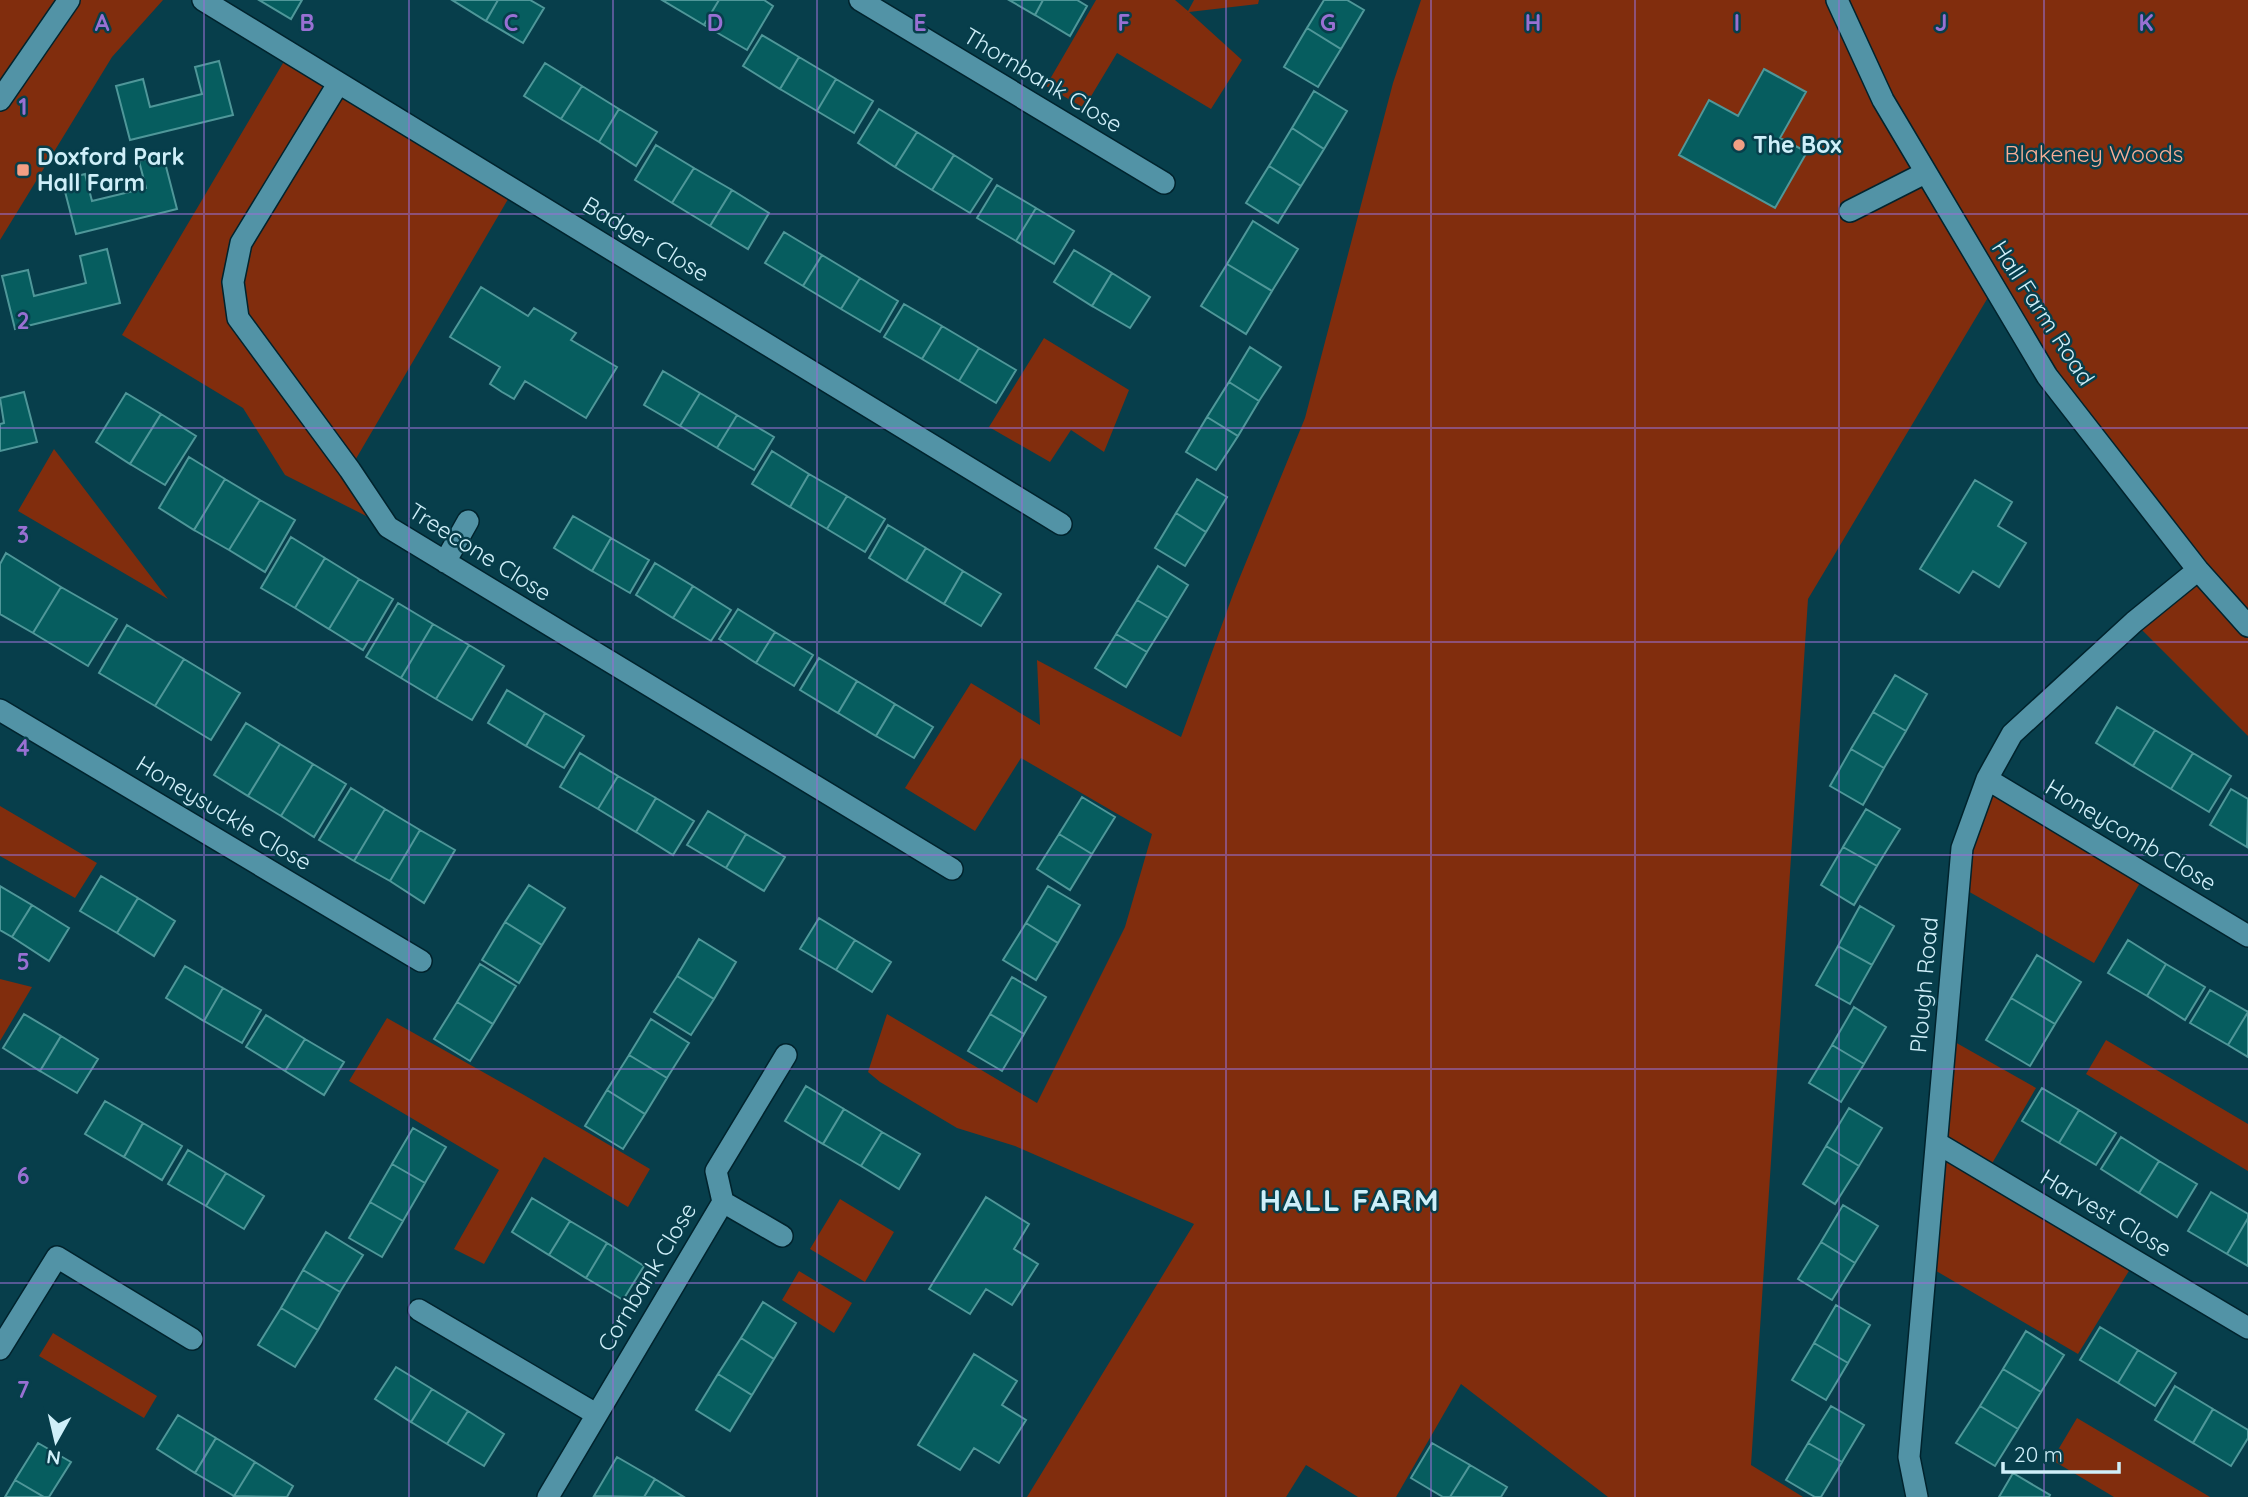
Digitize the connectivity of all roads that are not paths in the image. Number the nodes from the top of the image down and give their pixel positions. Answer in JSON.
{"nodes":[{"id":1,"x":69,"y":0,"type":"edge"},
{"id":2,"x":203,"y":0,"type":"edge"},
{"id":3,"x":860,"y":0,"type":"edge"},
{"id":4,"x":1837,"y":0,"type":"edge"},
{"id":5,"x":338,"y":84,"type":"junction"},
{"id":6,"x":0,"y":100,"type":"edge"},
{"id":7,"x":1925,"y":173,"type":"junction"},
{"id":8,"x":1164,"y":183,"type":"dead end"},
{"id":9,"x":1850,"y":211,"type":"dead end"},
{"id":10,"x":468,"y":521,"type":"dead end"},
{"id":11,"x":1061,"y":524,"type":"dead end"},
{"id":12,"x":445,"y":562,"type":"junction"},
{"id":13,"x":2198,"y":570,"type":"junction"},
{"id":14,"x":2248,"y":626,"type":"edge"},
{"id":15,"x":0,"y":710,"type":"edge"},
{"id":16,"x":1987,"y":779,"type":"junction"},
{"id":17,"x":952,"y":869,"type":"dead end"},
{"id":18,"x":2248,"y":936,"type":"edge"},
{"id":19,"x":421,"y":961,"type":"dead end"},
{"id":20,"x":786,"y":1055,"type":"dead end"},
{"id":21,"x":1937,"y":1143,"type":"junction"},
{"id":22,"x":723,"y":1202,"type":"junction"},
{"id":23,"x":782,"y":1236,"type":"dead end"},
{"id":24,"x":419,"y":1310,"type":"dead end"},
{"id":25,"x":2248,"y":1328,"type":"edge"},
{"id":26,"x":192,"y":1339,"type":"dead end"},
{"id":27,"x":0,"y":1349,"type":"edge"},
{"id":28,"x":596,"y":1414,"type":"junction"},
{"id":29,"x":548,"y":1497,"type":"edge"},
{"id":30,"x":1917,"y":1497,"type":"edge"}],
"edges":[{"from":1,"to":6,"type":"street"},
{"from":2,"to":5,"type":"street","name":"Badger Close"},
{"from":3,"to":8,"type":"street","name":"Thornbank Close"},
{"from":4,"to":7,"type":"street","name":"Hall Farm Road"},
{"from":5,"to":11,"type":"street","name":"Badger Close"},
{"from":5,"to":12,"type":"street","name":"Treecone Close"},
{"from":7,"to":9,"type":"street"},
{"from":7,"to":13,"type":"street","name":"Hall Farm Road"},
{"from":10,"to":12,"type":"street"},
{"from":12,"to":17,"type":"street","name":"Treecone Close"},
{"from":13,"to":14,"type":"street","name":"Hall Farm Road"},
{"from":13,"to":16,"type":"street","name":"Plough Road"},
{"from":15,"to":19,"type":"street","name":"Honeysuckle Close"},
{"from":16,"to":18,"type":"street","name":"Honeycomb Close"},
{"from":16,"to":21,"type":"street","name":"Plough Road"},
{"from":20,"to":22,"type":"street","name":"Cornbank Close"},
{"from":21,"to":25,"type":"street","name":"Harvest Close"},
{"from":21,"to":30,"type":"street","name":"Plough Road"},
{"from":22,"to":23,"type":"street"},
{"from":22,"to":28,"type":"street","name":"Cornbank Close"},
{"from":24,"to":28,"type":"street"},
{"from":26,"to":27,"type":"street"},
{"from":28,"to":29,"type":"street","name":"Cornbank Close"}]}
